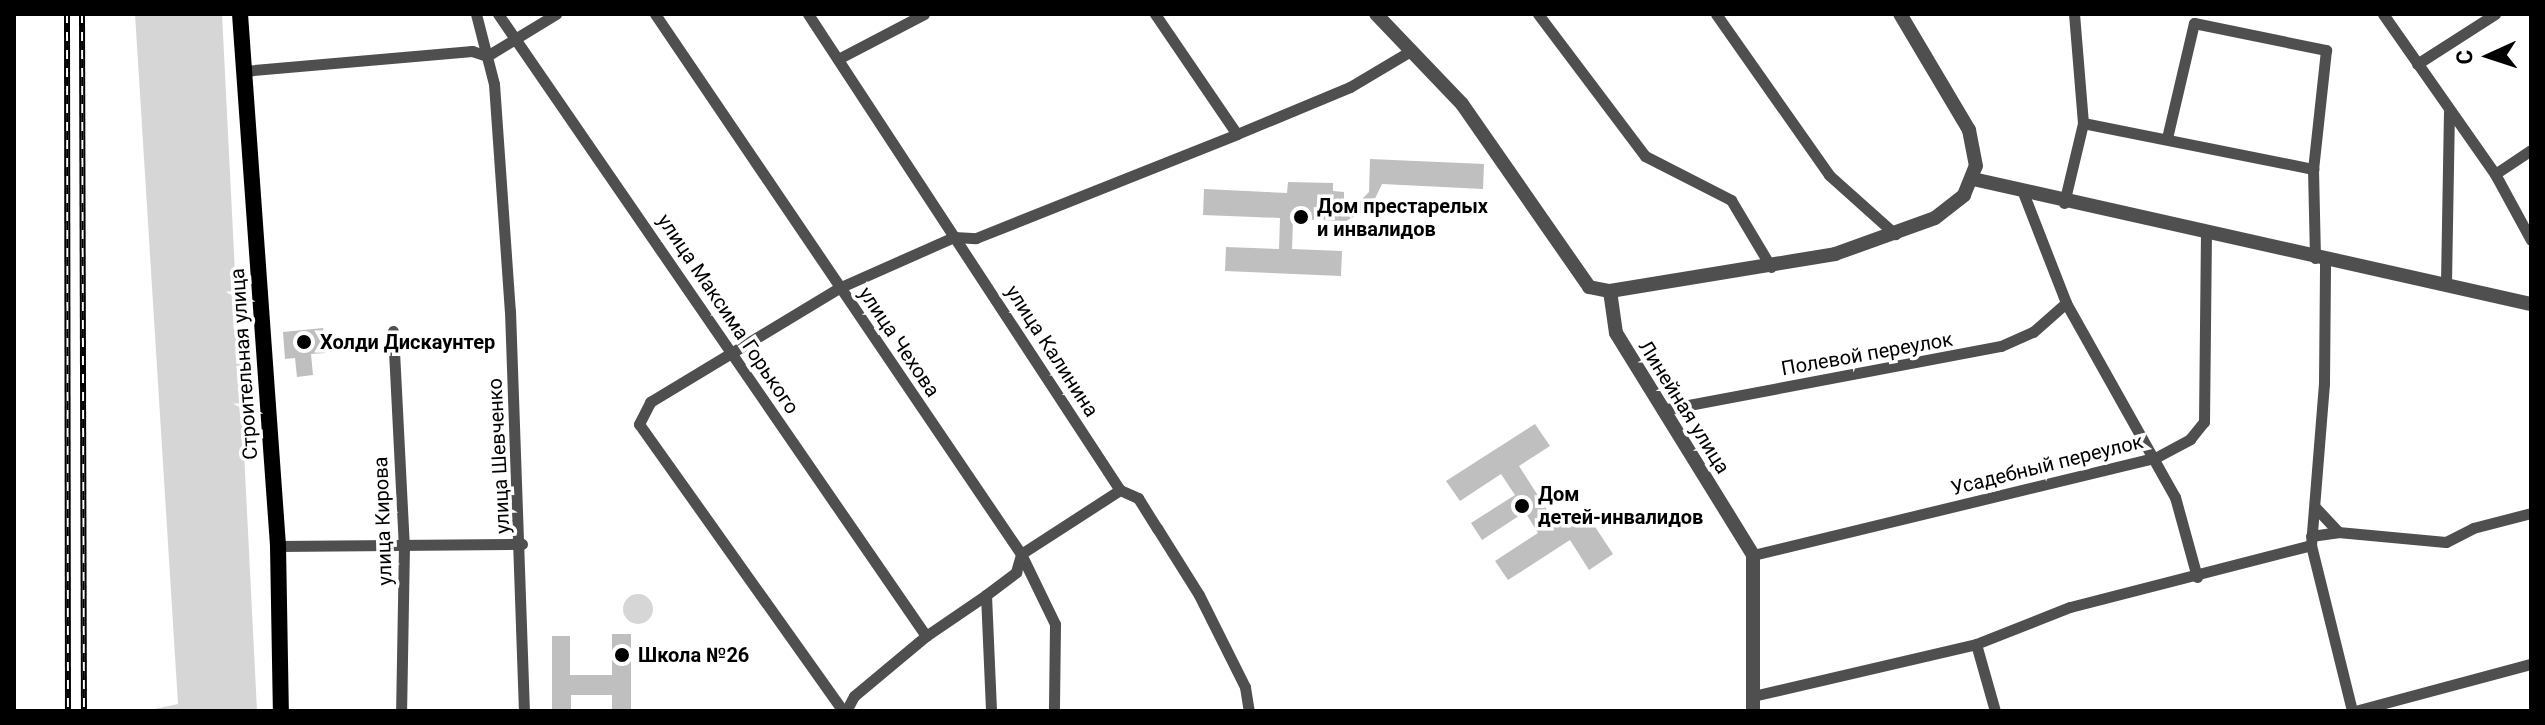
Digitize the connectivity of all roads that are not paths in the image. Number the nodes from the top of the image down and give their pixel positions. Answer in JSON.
{"nodes":[{"id":1,"x":240,"y":14,"type":"edge"},
{"id":2,"x":476,"y":14,"type":"edge"},
{"id":3,"x":498,"y":14,"type":"edge"},
{"id":4,"x":556,"y":14,"type":"edge"},
{"id":5,"x":655,"y":14,"type":"edge"},
{"id":6,"x":808,"y":14,"type":"edge"},
{"id":7,"x":924,"y":14,"type":"edge"},
{"id":8,"x":1155,"y":14,"type":"edge"},
{"id":9,"x":1376,"y":14,"type":"edge"},
{"id":10,"x":1538,"y":14,"type":"edge"},
{"id":11,"x":1716,"y":14,"type":"edge"},
{"id":12,"x":1900,"y":14,"type":"edge"},
{"id":13,"x":2074,"y":14,"type":"edge"},
{"id":14,"x":2383,"y":14,"type":"edge"},
{"id":15,"x":2495,"y":14,"type":"edge"},
{"id":16,"x":518,"y":39,"type":"junction"},
{"id":17,"x":1407,"y":53,"type":"junction"},
{"id":18,"x":487,"y":56,"type":"junction"},
{"id":19,"x":838,"y":59,"type":"junction"},
{"id":20,"x":2417,"y":64,"type":"junction"},
{"id":21,"x":243,"y":71,"type":"junction"},
{"id":22,"x":2449,"y":111,"type":"junction"},
{"id":23,"x":2083,"y":123,"type":"junction"},
{"id":24,"x":1237,"y":134,"type":"junction"},
{"id":25,"x":2167,"y":138,"type":"junction"},
{"id":26,"x":2531,"y":150,"type":"edge"},
{"id":27,"x":2313,"y":169,"type":"junction"},
{"id":28,"x":2495,"y":174,"type":"junction"},
{"id":29,"x":1973,"y":179,"type":"junction"},
{"id":30,"x":2024,"y":195,"type":"junction"},
{"id":31,"x":2064,"y":203,"type":"junction"},
{"id":32,"x":1895,"y":234,"type":"junction"},
{"id":33,"x":2206,"y":235,"type":"junction"},
{"id":34,"x":954,"y":237,"type":"junction"},
{"id":35,"x":2531,"y":240,"type":"edge"},
{"id":36,"x":2320,"y":259,"type":"junction"},
{"id":37,"x":1771,"y":267,"type":"junction"},
{"id":38,"x":2446,"y":282,"type":"junction"},
{"id":39,"x":841,"y":287,"type":"junction"},
{"id":40,"x":1610,"y":291,"type":"junction"},
{"id":41,"x":2066,"y":303,"type":"junction"},
{"id":42,"x":2531,"y":304,"type":"edge"},
{"id":43,"x":393,"y":331,"type":"dead end"},
{"id":44,"x":732,"y":350,"type":"junction"},
{"id":45,"x":1662,"y":410,"type":"junction"},
{"id":46,"x":2155,"y":458,"type":"junction"},
{"id":47,"x":1120,"y":490,"type":"junction"},
{"id":48,"x":2315,"y":507,"type":"junction"},
{"id":49,"x":2531,"y":513,"type":"edge"},
{"id":50,"x":2338,"y":532,"type":"junction"},
{"id":51,"x":2311,"y":541,"type":"junction"},
{"id":52,"x":522,"y":544,"type":"junction"},
{"id":53,"x":404,"y":545,"type":"junction"},
{"id":54,"x":278,"y":546,"type":"junction"},
{"id":55,"x":1021,"y":554,"type":"junction"},
{"id":56,"x":1753,"y":555,"type":"junction"},
{"id":57,"x":2197,"y":577,"type":"junction"},
{"id":58,"x":986,"y":595,"type":"junction"},
{"id":59,"x":926,"y":636,"type":"junction"},
{"id":60,"x":1976,"y":644,"type":"junction"},
{"id":61,"x":2531,"y":664,"type":"edge"},
{"id":62,"x":1753,"y":703,"type":"edge"},
{"id":63,"x":281,"y":711,"type":"edge"},
{"id":64,"x":401,"y":711,"type":"edge"},
{"id":65,"x":524,"y":711,"type":"edge"},
{"id":66,"x":844,"y":711,"type":"edge"},
{"id":67,"x":991,"y":711,"type":"edge"},
{"id":68,"x":1054,"y":711,"type":"edge"},
{"id":69,"x":1249,"y":711,"type":"edge"},
{"id":70,"x":1995,"y":711,"type":"edge"},
{"id":71,"x":2354,"y":711,"type":"edge"}],
"edges":[{"from":1,"to":21,"type":"main road","name":"Строительная улица"},
{"from":2,"to":18,"type":"street","name":"улица Шевченко"},
{"from":3,"to":16,"type":"street","name":"улица Максима Горького"},
{"from":4,"to":16,"type":"street"},
{"from":5,"to":39,"type":"street","name":"улица Чехова"},
{"from":6,"to":19,"type":"street","name":"улица Калинина"},
{"from":7,"to":19,"type":"street"},
{"from":8,"to":24,"type":"street"},
{"from":9,"to":17,"type":"street"},
{"from":10,"to":37,"type":"street"},
{"from":11,"to":32,"type":"street"},
{"from":12,"to":29,"type":"street"},
{"from":13,"to":23,"type":"street"},
{"from":14,"to":20,"type":"street"},
{"from":15,"to":20,"type":"street"},
{"from":16,"to":18,"type":"street"},
{"from":16,"to":44,"type":"street","name":"улица Максима Горького"},
{"from":17,"to":24,"type":"street"},
{"from":17,"to":40,"type":"street"},
{"from":18,"to":21,"type":"street"},
{"from":18,"to":52,"type":"street","name":"улица Шевченко"},
{"from":19,"to":34,"type":"street","name":"улица Калинина"},
{"from":20,"to":22,"type":"street"},
{"from":21,"to":54,"type":"main road","name":"Строительная улица"},
{"from":22,"to":28,"type":"street"},
{"from":22,"to":38,"type":"street"},
{"from":23,"to":25,"type":"street"},
{"from":23,"to":31,"type":"street"},
{"from":24,"to":34,"type":"street"},
{"from":25,"to":27,"type":"street"},
{"from":25,"to":27,"type":"street"},
{"from":26,"to":28,"type":"street"},
{"from":27,"to":36,"type":"street"},
{"from":28,"to":35,"type":"street"},
{"from":29,"to":30,"type":"street"},
{"from":29,"to":32,"type":"street"},
{"from":30,"to":31,"type":"street"},
{"from":30,"to":41,"type":"street"},
{"from":31,"to":33,"type":"street"},
{"from":32,"to":37,"type":"street"},
{"from":33,"to":36,"type":"street"},
{"from":33,"to":46,"type":"street","name":"Усадебный переулок"},
{"from":34,"to":39,"type":"street"},
{"from":34,"to":47,"type":"street","name":"улица Калинина"},
{"from":36,"to":38,"type":"street"},
{"from":36,"to":48,"type":"street"},
{"from":37,"to":40,"type":"street"},
{"from":38,"to":42,"type":"street"},
{"from":39,"to":44,"type":"street"},
{"from":39,"to":55,"type":"street","name":"улица Чехова"},
{"from":40,"to":45,"type":"street","name":"Линейная улица"},
{"from":41,"to":45,"type":"street","name":"Полевой переулок"},
{"from":41,"to":46,"type":"street"},
{"from":43,"to":53,"type":"street","name":"улица Кирова"},
{"from":44,"to":59,"type":"street","name":"улица Максима Горького"},
{"from":44,"to":66,"type":"street"},
{"from":45,"to":56,"type":"street","name":"Линейная улица"},
{"from":46,"to":56,"type":"street","name":"Усадебный переулок"},
{"from":46,"to":57,"type":"street"},
{"from":47,"to":55,"type":"street"},
{"from":47,"to":69,"type":"street","name":"улица Калинина"},
{"from":48,"to":50,"type":"street"},
{"from":48,"to":51,"type":"street"},
{"from":49,"to":50,"type":"street"},
{"from":50,"to":51,"type":"street"},
{"from":51,"to":57,"type":"street"},
{"from":51,"to":71,"type":"street"},
{"from":52,"to":53,"type":"street"},
{"from":52,"to":65,"type":"street","name":"улица Шевченко"},
{"from":53,"to":54,"type":"street"},
{"from":53,"to":64,"type":"street","name":"улица Кирова"},
{"from":54,"to":63,"type":"main road","name":"Строительная улица"},
{"from":55,"to":58,"type":"street"},
{"from":55,"to":68,"type":"street","name":"улица Чехова"},
{"from":56,"to":62,"type":"street"},
{"from":57,"to":60,"type":"street"},
{"from":58,"to":59,"type":"street"},
{"from":58,"to":67,"type":"street"},
{"from":59,"to":66,"type":"street"},
{"from":60,"to":62,"type":"street"},
{"from":60,"to":70,"type":"street"},
{"from":61,"to":71,"type":"street"}]}
